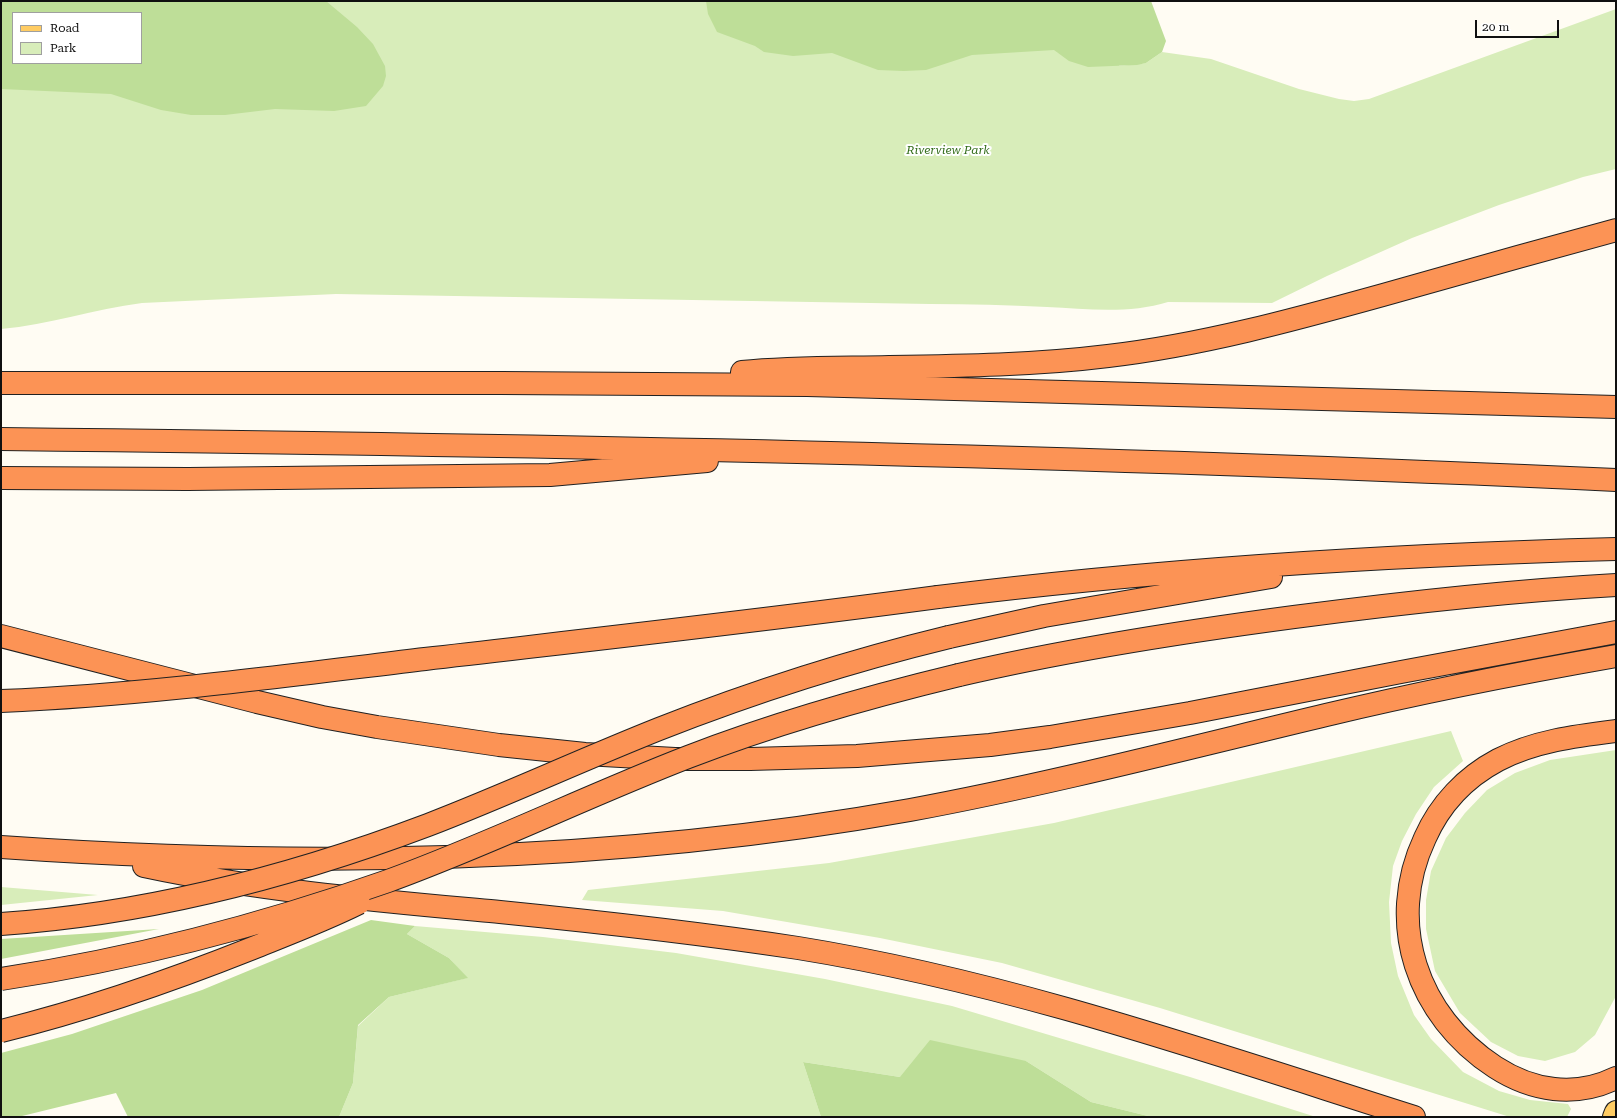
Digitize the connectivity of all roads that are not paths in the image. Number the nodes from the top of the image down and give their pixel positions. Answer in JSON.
{"nodes":[{"id":1,"x":1616,"y":230,"type":"edge"},
{"id":2,"x":1,"y":383,"type":"edge"},
{"id":3,"x":682,"y":384,"type":"junction"},
{"id":4,"x":1616,"y":406,"type":"edge"},
{"id":5,"x":1,"y":439,"type":"edge"},
{"id":6,"x":795,"y":451,"type":"junction"},
{"id":7,"x":1,"y":478,"type":"edge"},
{"id":8,"x":1616,"y":480,"type":"edge"},
{"id":9,"x":1616,"y":549,"type":"edge"},
{"id":10,"x":1355,"y":560,"type":"junction"},
{"id":11,"x":1616,"y":585,"type":"edge"},
{"id":12,"x":1616,"y":632,"type":"edge"},
{"id":13,"x":1,"y":636,"type":"edge"},
{"id":14,"x":1616,"y":656,"type":"edge"},
{"id":15,"x":1,"y":701,"type":"edge"},
{"id":16,"x":1616,"y":731,"type":"edge"},
{"id":17,"x":1,"y":847,"type":"edge"},
{"id":18,"x":95,"y":853,"type":"junction"},
{"id":19,"x":412,"y":872,"type":"junction"},
{"id":20,"x":1,"y":924,"type":"edge"},
{"id":21,"x":1,"y":979,"type":"edge"},
{"id":22,"x":1,"y":1031,"type":"edge"},
{"id":23,"x":1616,"y":1078,"type":"edge"},
{"id":24,"x":1616,"y":1112,"type":"edge"},
{"id":25,"x":1414,"y":1117,"type":"edge"},
{"id":26,"x":1614,"y":1117,"type":"edge"}],
"edges":[{"from":1,"to":3,"type":"highway"},
{"from":2,"to":3,"type":"highway"},
{"from":3,"to":4,"type":"highway"},
{"from":5,"to":6,"type":"highway"},
{"from":6,"to":7,"type":"highway"},
{"from":6,"to":8,"type":"highway"},
{"from":9,"to":10,"type":"highway"},
{"from":10,"to":15,"type":"highway","bridge":true},
{"from":10,"to":20,"type":"highway","bridge":true},
{"from":11,"to":19,"type":"highway","bridge":true},
{"from":12,"to":13,"type":"highway"},
{"from":14,"to":18,"type":"highway"},
{"from":16,"to":23,"type":"highway"},
{"from":17,"to":18,"type":"highway"},
{"from":18,"to":25,"type":"highway"},
{"from":19,"to":21,"type":"highway","bridge":true},
{"from":19,"to":22,"type":"highway","bridge":true},
{"from":24,"to":26,"type":"main road"}]}
